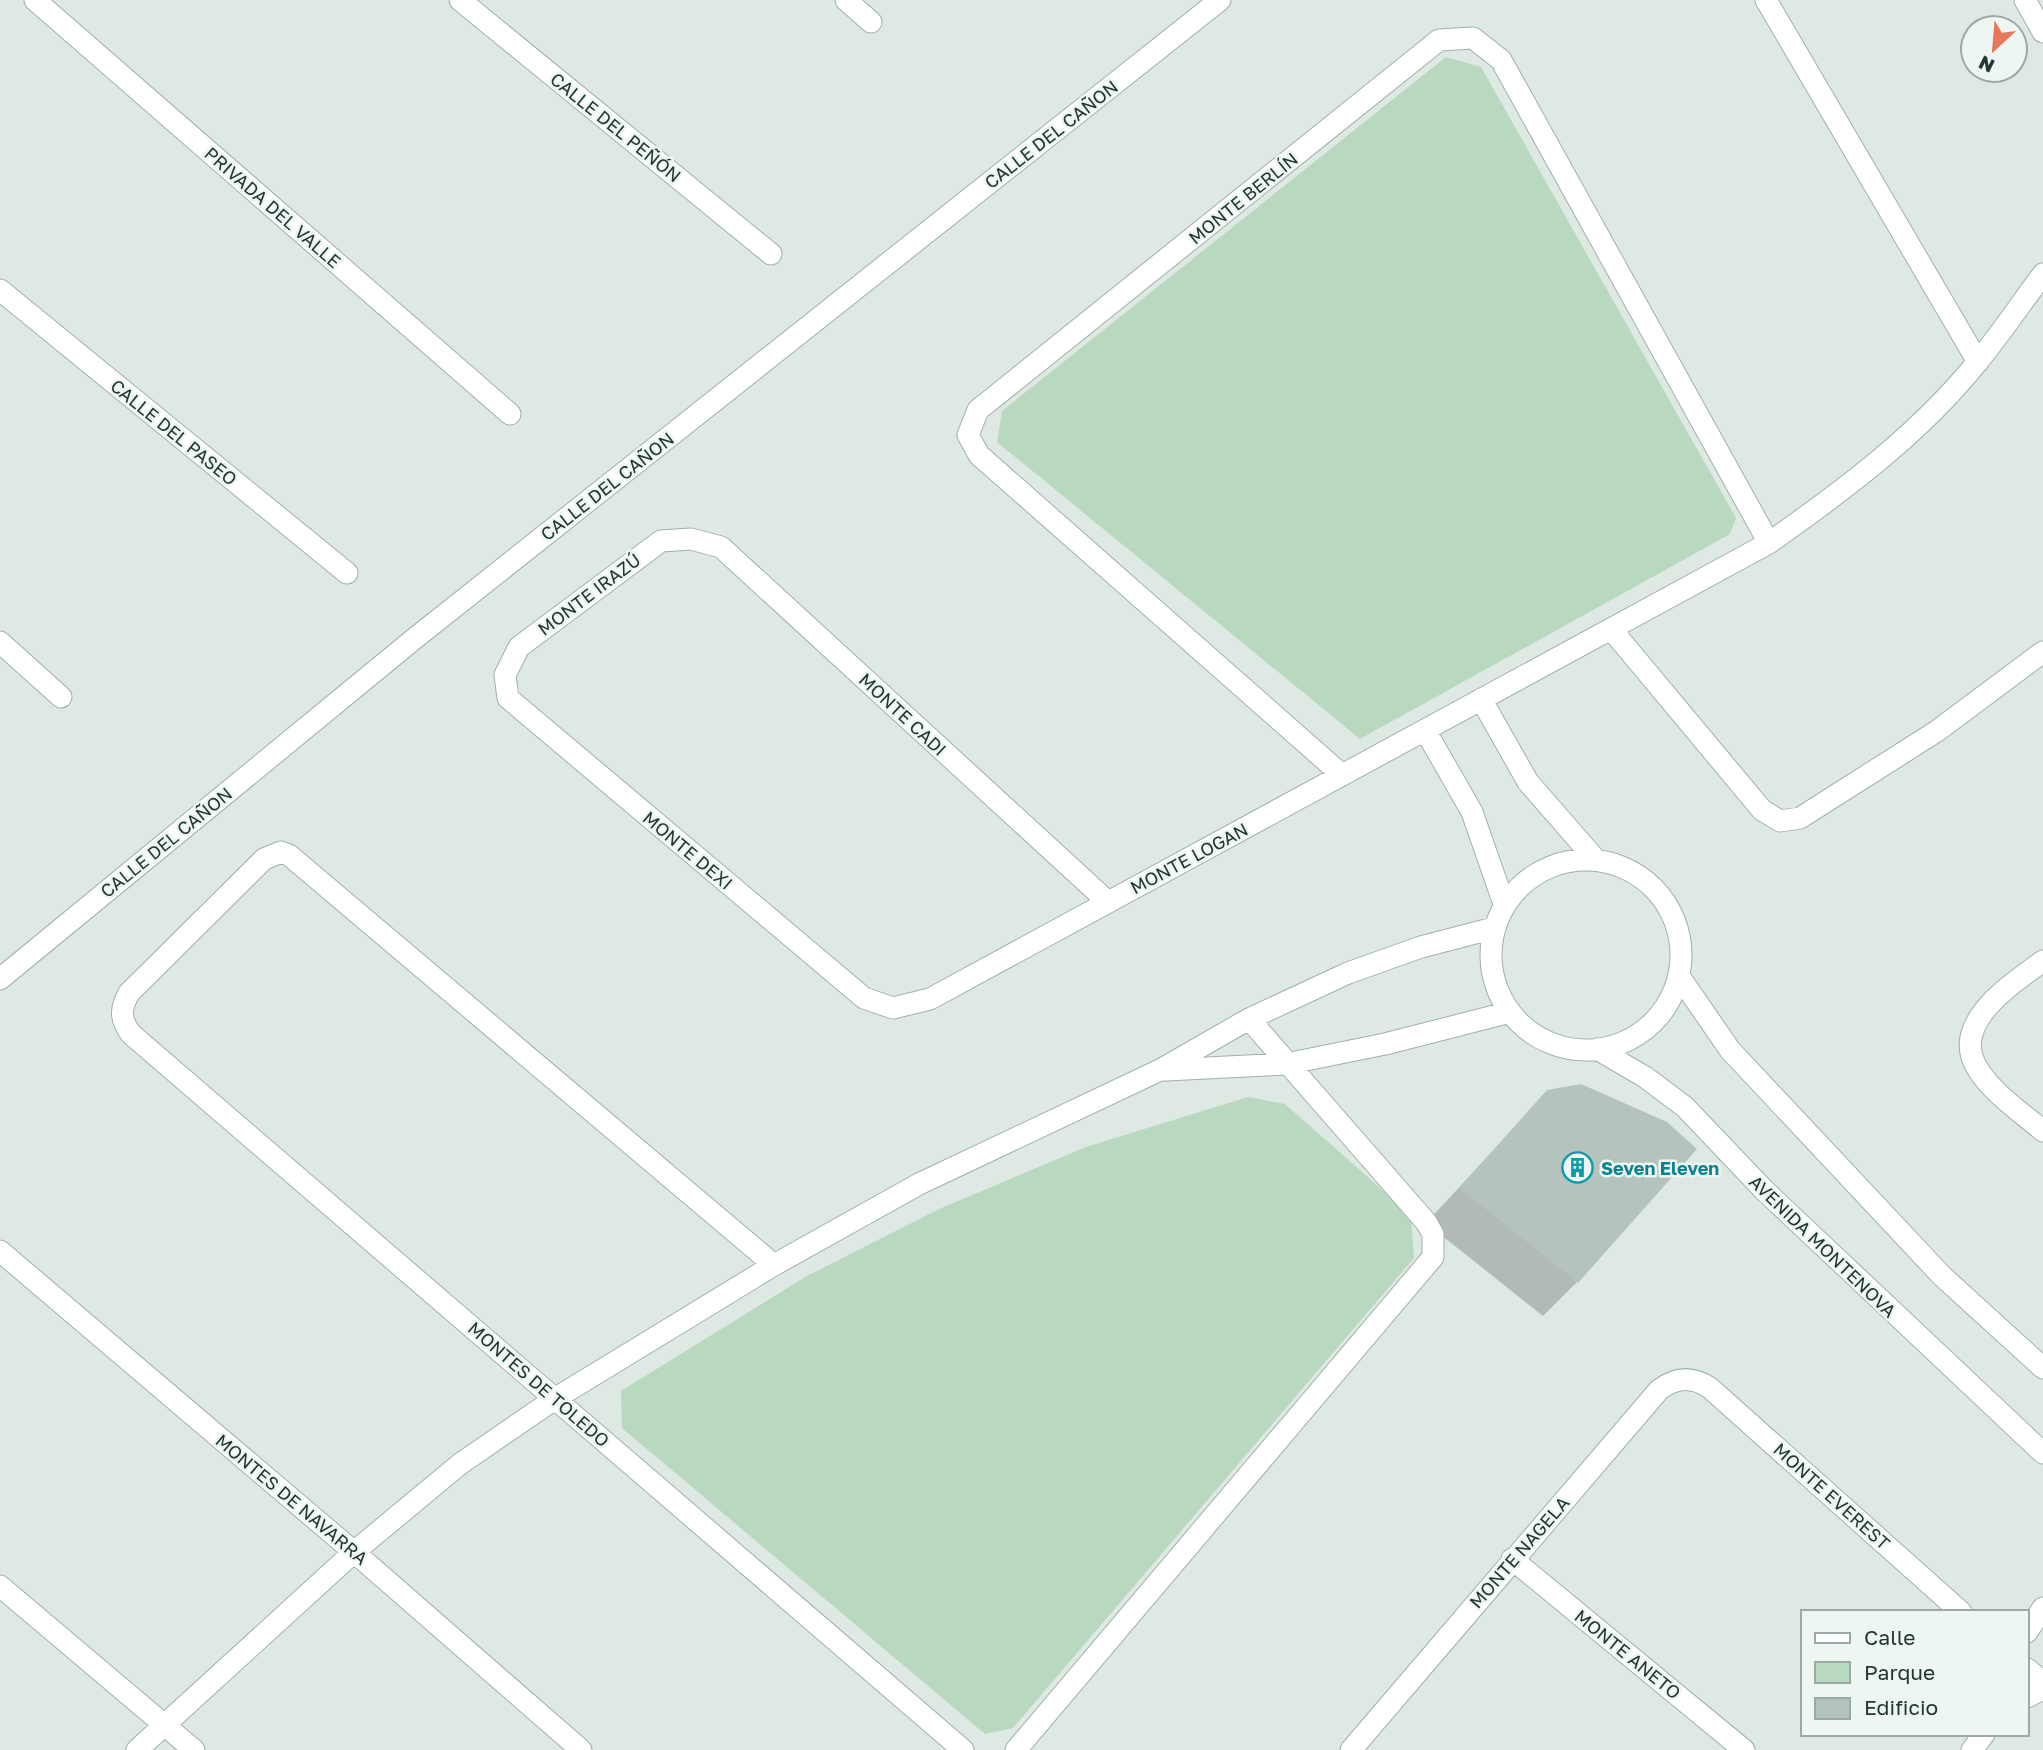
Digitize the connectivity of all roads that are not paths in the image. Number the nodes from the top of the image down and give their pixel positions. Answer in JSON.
{"nodes":[{"id":1,"x":35,"y":0,"type":"edge"},
{"id":2,"x":460,"y":0,"type":"edge"},
{"id":3,"x":846,"y":0,"type":"edge"},
{"id":4,"x":1220,"y":0,"type":"edge"},
{"id":5,"x":1766,"y":0,"type":"edge"},
{"id":6,"x":2025,"y":0,"type":"edge"},
{"id":7,"x":871,"y":22,"type":"dead end"},
{"id":8,"x":2043,"y":32,"type":"edge"},
{"id":9,"x":771,"y":254,"type":"dead end"},
{"id":10,"x":2043,"y":274,"type":"edge"},
{"id":11,"x":0,"y":290,"type":"edge"},
{"id":12,"x":1978,"y":362,"type":"junction"},
{"id":13,"x":510,"y":414,"type":"dead end"},
{"id":14,"x":691,"y":539,"type":"joint"},
{"id":15,"x":1769,"y":543,"type":"junction"},
{"id":16,"x":347,"y":573,"type":"dead end"},
{"id":17,"x":1611,"y":629,"type":"junction"},
{"id":18,"x":0,"y":642,"type":"edge"},
{"id":19,"x":2043,"y":652,"type":"edge"},
{"id":20,"x":505,"y":675,"type":"joint"},
{"id":21,"x":61,"y":697,"type":"dead end"},
{"id":22,"x":1481,"y":699,"type":"junction"},
{"id":23,"x":1424,"y":730,"type":"junction"},
{"id":24,"x":1342,"y":775,"type":"junction"},
{"id":25,"x":1596,"y":860,"type":"junction"},
{"id":26,"x":1108,"y":902,"type":"junction"},
{"id":27,"x":1504,"y":904,"type":"junction"},
{"id":28,"x":1494,"y":928,"type":"junction"},
{"id":29,"x":2043,"y":961,"type":"edge"},
{"id":30,"x":1679,"y":976,"type":"junction"},
{"id":31,"x":0,"y":978,"type":"edge"},
{"id":32,"x":892,"y":1008,"type":"joint"},
{"id":33,"x":1510,"y":1012,"type":"junction"},
{"id":34,"x":1249,"y":1019,"type":"junction"},
{"id":35,"x":1597,"y":1049,"type":"junction"},
{"id":36,"x":1286,"y":1064,"type":"junction"},
{"id":37,"x":1160,"y":1070,"type":"junction"},
{"id":38,"x":2043,"y":1131,"type":"edge"},
{"id":39,"x":0,"y":1251,"type":"edge"},
{"id":40,"x":775,"y":1265,"type":"junction"},
{"id":41,"x":2043,"y":1368,"type":"edge"},
{"id":42,"x":1701,"y":1382,"type":"joint"},
{"id":43,"x":556,"y":1398,"type":"junction"},
{"id":44,"x":2043,"y":1453,"type":"edge"},
{"id":45,"x":354,"y":1552,"type":"junction"},
{"id":46,"x":1512,"y":1559,"type":"junction"},
{"id":47,"x":0,"y":1586,"type":"edge"},
{"id":48,"x":2043,"y":1608,"type":"edge"},
{"id":49,"x":1959,"y":1610,"type":"edge"},
{"id":50,"x":2029,"y":1629,"type":"edge"},
{"id":51,"x":2029,"y":1671,"type":"edge"},
{"id":52,"x":2043,"y":1682,"type":"edge"},
{"id":53,"x":163,"y":1723,"type":"junction"},
{"id":54,"x":137,"y":1750,"type":"edge"},
{"id":55,"x":194,"y":1750,"type":"edge"},
{"id":56,"x":581,"y":1750,"type":"edge"},
{"id":57,"x":963,"y":1750,"type":"edge"},
{"id":58,"x":1016,"y":1750,"type":"edge"},
{"id":59,"x":1351,"y":1750,"type":"edge"},
{"id":60,"x":1744,"y":1750,"type":"edge"}],
"edges":[{"from":1,"to":13,"type":"street","name":"PRIVADA DEL VALLE"},
{"from":2,"to":9,"type":"street","name":"CALLE DEL PEÑÓN"},
{"from":3,"to":7,"type":"street"},
{"from":4,"to":31,"type":"street","name":"CALLE DEL CAÑON"},
{"from":5,"to":12,"type":"street"},
{"from":6,"to":8,"type":"street"},
{"from":10,"to":12,"type":"street","name":"MONTE LOGAN"},
{"from":11,"to":16,"type":"street","name":"CALLE DEL PASEO"},
{"from":12,"to":15,"type":"street","name":"MONTE LOGAN"},
{"from":14,"to":20,"type":"street","name":"MONTE IRAZÚ"},
{"from":14,"to":26,"type":"street","name":"MONTE CADI"},
{"from":15,"to":17,"type":"street","name":"MONTE LOGAN"},
{"from":15,"to":24,"type":"street","name":"MONTE BERLÍN"},
{"from":17,"to":19,"type":"street"},
{"from":17,"to":22,"type":"street","name":"MONTE LOGAN"},
{"from":18,"to":21,"type":"street"},
{"from":20,"to":32,"type":"street","name":"MONTE DEXI"},
{"from":22,"to":23,"type":"street","name":"MONTE LOGAN"},
{"from":22,"to":25,"type":"street"},
{"from":23,"to":24,"type":"street","name":"MONTE LOGAN"},
{"from":23,"to":27,"type":"street"},
{"from":24,"to":26,"type":"street","name":"MONTE LOGAN"},
{"from":25,"to":27,"type":"street"},
{"from":25,"to":30,"type":"street"},
{"from":26,"to":32,"type":"street","name":"MONTE LOGAN"},
{"from":27,"to":28,"type":"street"},
{"from":28,"to":33,"type":"street"},
{"from":28,"to":34,"type":"street"},
{"from":29,"to":38,"type":"street"},
{"from":30,"to":35,"type":"street"},
{"from":30,"to":41,"type":"street"},
{"from":33,"to":35,"type":"street"},
{"from":33,"to":36,"type":"street"},
{"from":34,"to":36,"type":"street"},
{"from":34,"to":37,"type":"street"},
{"from":35,"to":44,"type":"street","name":"AVENIDA MONTENOVA"},
{"from":36,"to":37,"type":"street"},
{"from":36,"to":58,"type":"street"},
{"from":37,"to":40,"type":"street"},
{"from":39,"to":45,"type":"street","name":"MONTES DE NAVARRA"},
{"from":40,"to":43,"type":"street"},
{"from":40,"to":43,"type":"street","name":"MONTES DE TOLEDO"},
{"from":42,"to":46,"type":"street","name":"MONTE NAGELA"},
{"from":42,"to":49,"type":"street","name":"MONTE EVEREST"},
{"from":43,"to":45,"type":"street"},
{"from":43,"to":57,"type":"street","name":"MONTES DE TOLEDO"},
{"from":45,"to":53,"type":"street"},
{"from":45,"to":56,"type":"street","name":"MONTES DE NAVARRA"},
{"from":46,"to":59,"type":"street","name":"MONTE NAGELA"},
{"from":46,"to":60,"type":"street","name":"MONTE ANETO"},
{"from":47,"to":53,"type":"street"},
{"from":48,"to":50,"type":"street"},
{"from":51,"to":52,"type":"street"},
{"from":53,"to":54,"type":"street"},
{"from":53,"to":55,"type":"street"}]}
